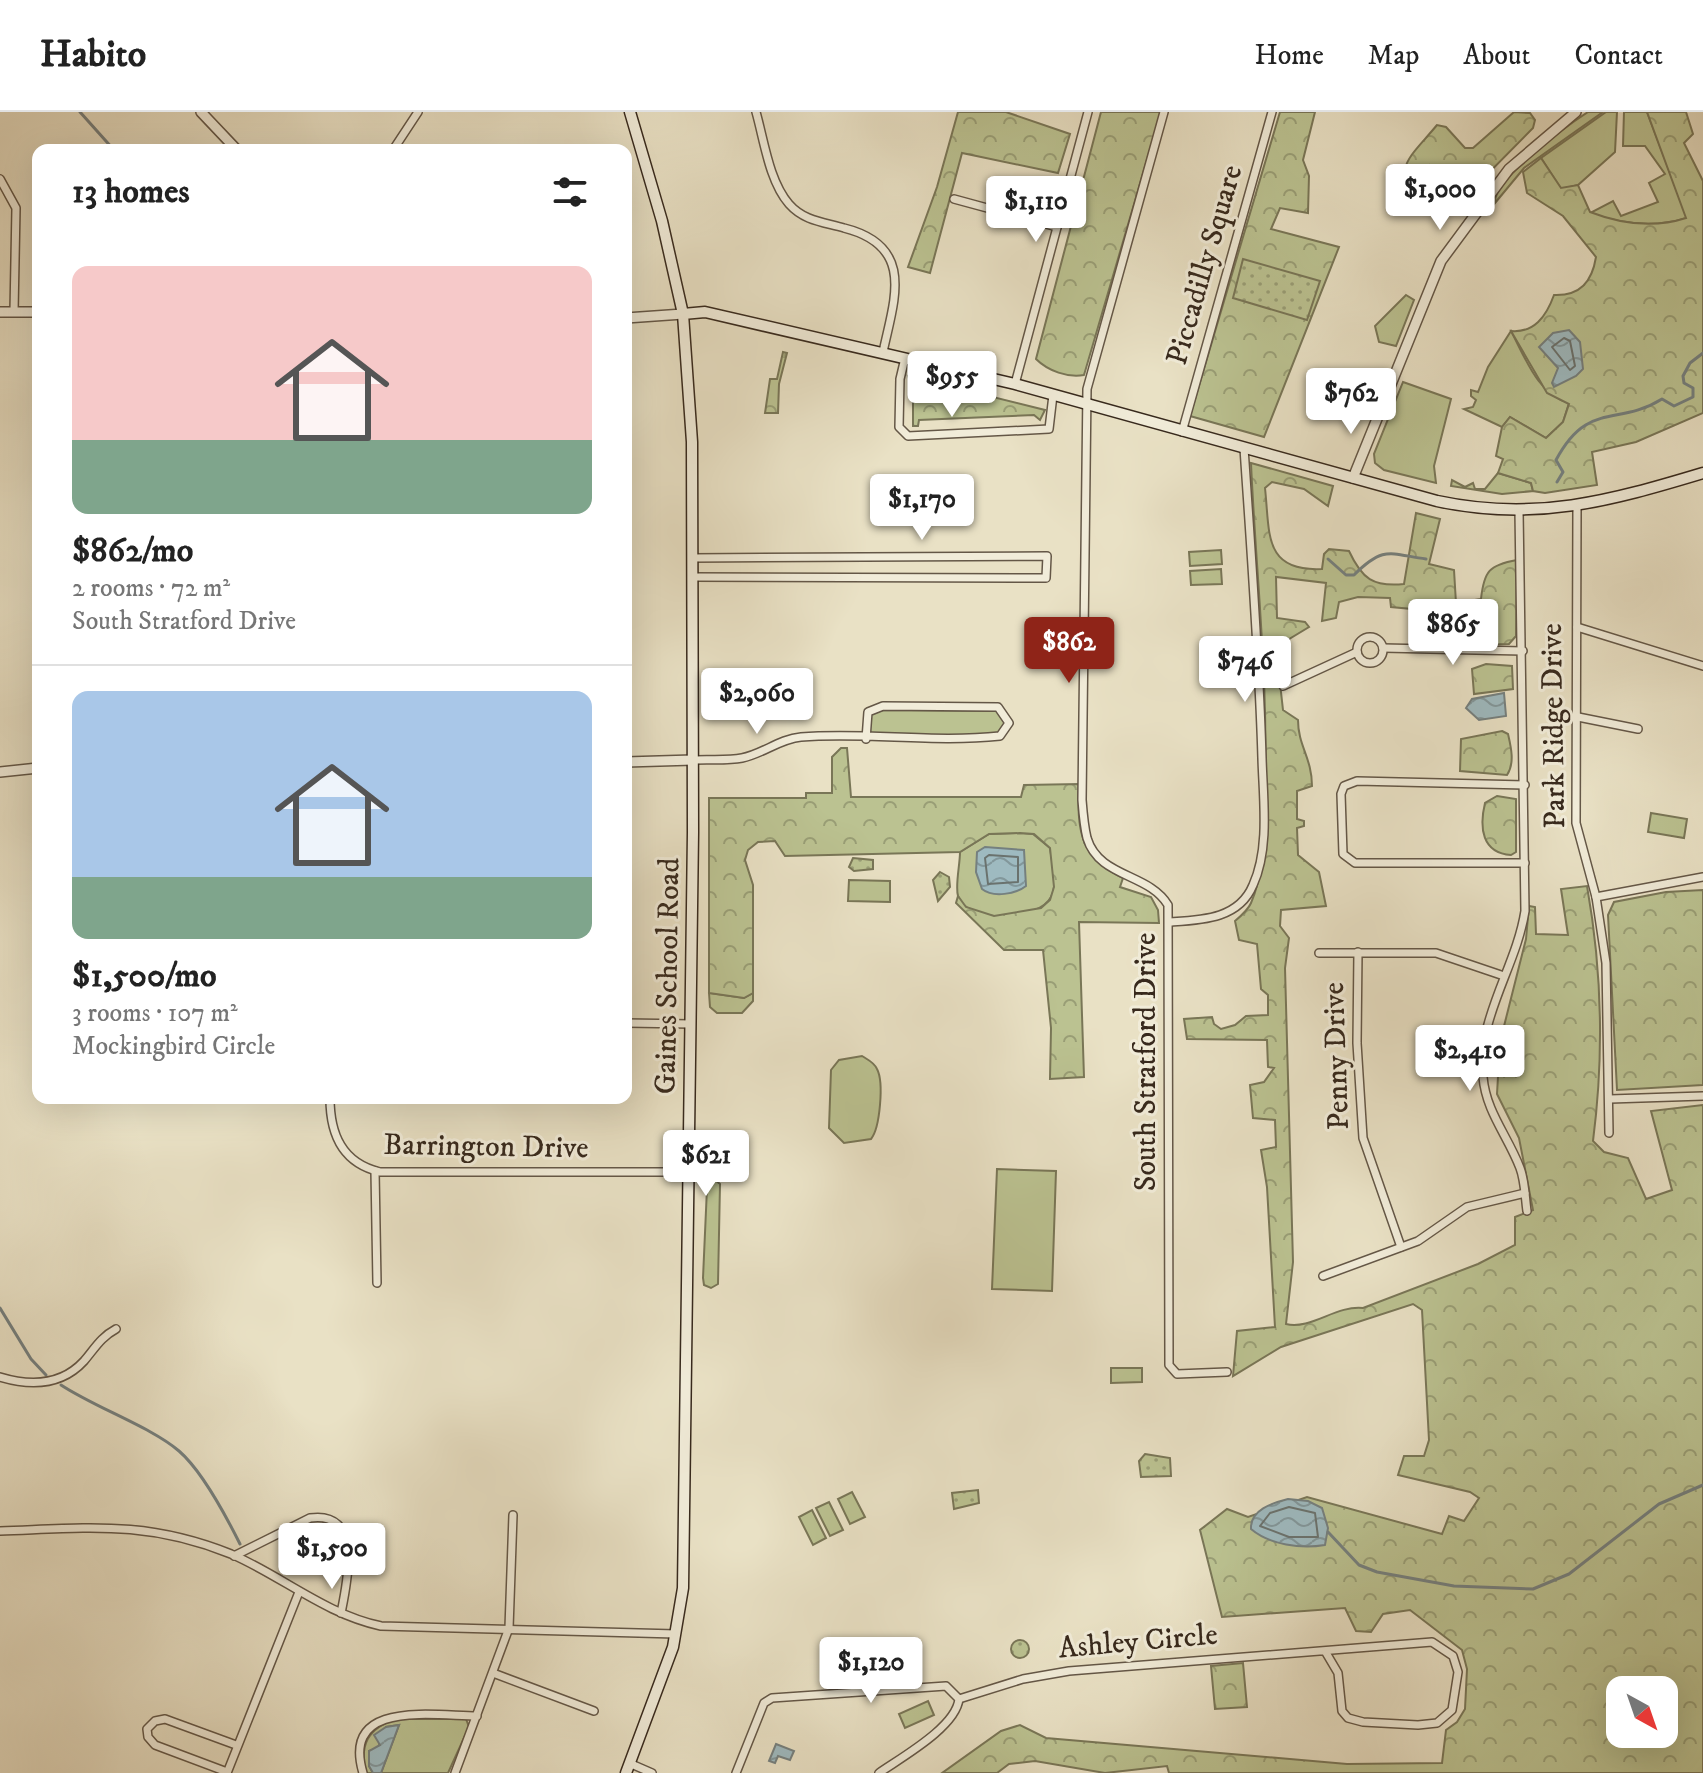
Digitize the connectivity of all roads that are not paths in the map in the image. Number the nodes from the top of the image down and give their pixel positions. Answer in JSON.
{"nodes":[{"id":1,"x":201,"y":112,"type":"edge"},
{"id":2,"x":418,"y":112,"type":"edge"},
{"id":3,"x":630,"y":112,"type":"edge"},
{"id":4,"x":756,"y":112,"type":"edge"},
{"id":5,"x":1088,"y":112,"type":"edge"},
{"id":6,"x":1164,"y":112,"type":"edge"},
{"id":7,"x":1272,"y":112,"type":"edge"},
{"id":8,"x":1576,"y":112,"type":"edge"},
{"id":9,"x":231,"y":144,"type":"edge"},
{"id":10,"x":397,"y":144,"type":"edge"},
{"id":11,"x":0,"y":179,"type":"edge"},
{"id":12,"x":1001,"y":190,"type":"dead end"},
{"id":13,"x":954,"y":199,"type":"dead end"},
{"id":14,"x":1062,"y":207,"type":"junction"},
{"id":15,"x":1057,"y":227,"type":"junction"},
{"id":16,"x":0,"y":312,"type":"edge"},
{"id":17,"x":14,"y":312,"type":"junction"},
{"id":18,"x":32,"y":312,"type":"edge"},
{"id":19,"x":683,"y":314,"type":"junction"},
{"id":20,"x":632,"y":318,"type":"edge"},
{"id":21,"x":883,"y":352,"type":"junction"},
{"id":22,"x":905,"y":358,"type":"junction"},
{"id":23,"x":1015,"y":384,"type":"junction"},
{"id":24,"x":1053,"y":395,"type":"junction"},
{"id":25,"x":1086,"y":404,"type":"junction"},
{"id":26,"x":1182,"y":432,"type":"junction"},
{"id":27,"x":1244,"y":448,"type":"junction"},
{"id":28,"x":1703,"y":473,"type":"edge"},
{"id":29,"x":1353,"y":478,"type":"junction"},
{"id":30,"x":1577,"y":507,"type":"junction"},
{"id":31,"x":1519,"y":511,"type":"junction"},
{"id":32,"x":693,"y":558,"type":"junction"},
{"id":33,"x":693,"y":577,"type":"junction"},
{"id":34,"x":1577,"y":627,"type":"junction"},
{"id":35,"x":1383,"y":648,"type":"junction"},
{"id":36,"x":1523,"y":651,"type":"junction"},
{"id":37,"x":1357,"y":652,"type":"junction"},
{"id":38,"x":1703,"y":666,"type":"edge"},
{"id":39,"x":1283,"y":686,"type":"dead end"},
{"id":40,"x":1578,"y":717,"type":"junction"},
{"id":41,"x":1638,"y":729,"type":"dead end"},
{"id":42,"x":866,"y":739,"type":"junction"},
{"id":43,"x":693,"y":760,"type":"junction"},
{"id":44,"x":632,"y":762,"type":"edge"},
{"id":45,"x":32,"y":769,"type":"edge"},
{"id":46,"x":0,"y":772,"type":"edge"},
{"id":47,"x":1525,"y":785,"type":"junction"},
{"id":48,"x":1525,"y":863,"type":"junction"},
{"id":49,"x":1703,"y":877,"type":"edge"},
{"id":50,"x":1596,"y":897,"type":"junction"},
{"id":51,"x":1170,"y":922,"type":"junction"},
{"id":52,"x":1358,"y":952,"type":"junction"},
{"id":53,"x":1319,"y":953,"type":"dead end"},
{"id":54,"x":1504,"y":976,"type":"junction"},
{"id":55,"x":632,"y":1023,"type":"edge"},
{"id":56,"x":691,"y":1024,"type":"junction"},
{"id":57,"x":1703,"y":1096,"type":"edge"},
{"id":58,"x":1610,"y":1099,"type":"junction"},
{"id":59,"x":331,"y":1104,"type":"edge"},
{"id":60,"x":1609,"y":1133,"type":"dead end"},
{"id":61,"x":375,"y":1171,"type":"junction"},
{"id":62,"x":690,"y":1172,"type":"junction"},
{"id":63,"x":1525,"y":1193,"type":"junction"},
{"id":64,"x":1527,"y":1211,"type":"dead end"},
{"id":65,"x":1401,"y":1247,"type":"junction"},
{"id":66,"x":1323,"y":1276,"type":"dead end"},
{"id":67,"x":377,"y":1283,"type":"dead end"},
{"id":68,"x":116,"y":1329,"type":"dead end"},
{"id":69,"x":1227,"y":1372,"type":"dead end"},
{"id":70,"x":0,"y":1377,"type":"edge"},
{"id":71,"x":513,"y":1515,"type":"dead end"},
{"id":72,"x":0,"y":1531,"type":"edge"},
{"id":73,"x":234,"y":1556,"type":"junction"},
{"id":74,"x":299,"y":1592,"type":"junction"},
{"id":75,"x":341,"y":1613,"type":"junction"},
{"id":76,"x":509,"y":1628,"type":"junction"},
{"id":77,"x":676,"y":1634,"type":"junction"},
{"id":78,"x":1325,"y":1651,"type":"junction"},
{"id":79,"x":493,"y":1673,"type":"junction"},
{"id":80,"x":959,"y":1699,"type":"junction"},
{"id":81,"x":594,"y":1711,"type":"dead end"},
{"id":82,"x":477,"y":1716,"type":"junction"},
{"id":83,"x":236,"y":1745,"type":"junction"},
{"id":84,"x":628,"y":1768,"type":"edge"},
{"id":85,"x":227,"y":1772,"type":"edge"},
{"id":86,"x":363,"y":1773,"type":"edge"},
{"id":87,"x":455,"y":1773,"type":"edge"},
{"id":88,"x":652,"y":1773,"type":"edge"},
{"id":89,"x":736,"y":1773,"type":"edge"},
{"id":90,"x":879,"y":1773,"type":"edge"}],
"edges":[{"from":1,"to":9,"type":"street"},
{"from":2,"to":10,"type":"street"},
{"from":3,"to":19,"type":"main road","name":"Gaines School Road"},
{"from":4,"to":21,"type":"street"},
{"from":5,"to":14,"type":"street"},
{"from":6,"to":25,"type":"street"},
{"from":7,"to":26,"type":"street","name":"Piccadilly Square"},
{"from":8,"to":29,"type":"street"},
{"from":11,"to":17,"type":"street"},
{"from":12,"to":14,"type":"street"},
{"from":13,"to":15,"type":"street"},
{"from":14,"to":15,"type":"street"},
{"from":15,"to":23,"type":"street"},
{"from":16,"to":17,"type":"street"},
{"from":17,"to":18,"type":"street"},
{"from":19,"to":20,"type":"street"},
{"from":19,"to":21,"type":"main road"},
{"from":19,"to":32,"type":"main road","name":"Gaines School Road"},
{"from":21,"to":22,"type":"main road"},
{"from":22,"to":23,"type":"main road"},
{"from":22,"to":24,"type":"street"},
{"from":23,"to":24,"type":"main road"},
{"from":24,"to":25,"type":"main road"},
{"from":25,"to":26,"type":"main road"},
{"from":25,"to":51,"type":"street","name":"South Stratford Drive"},
{"from":26,"to":27,"type":"main road"},
{"from":27,"to":29,"type":"main road"},
{"from":27,"to":51,"type":"street"},
{"from":28,"to":30,"type":"main road"},
{"from":29,"to":31,"type":"main road"},
{"from":30,"to":31,"type":"main road"},
{"from":30,"to":34,"type":"street","name":"Park Ridge Drive"},
{"from":31,"to":36,"type":"street"},
{"from":32,"to":33,"type":"main road","name":"Gaines School Road"},
{"from":32,"to":33,"type":"street"},
{"from":33,"to":43,"type":"main road","name":"Gaines School Road"},
{"from":34,"to":38,"type":"street"},
{"from":34,"to":40,"type":"street","name":"Park Ridge Drive"},
{"from":35,"to":36,"type":"street"},
{"from":35,"to":37,"type":"street"},
{"from":35,"to":37,"type":"street"},
{"from":36,"to":47,"type":"street"},
{"from":37,"to":39,"type":"street"},
{"from":40,"to":41,"type":"street"},
{"from":40,"to":50,"type":"street","name":"Park Ridge Drive"},
{"from":42,"to":42,"type":"street"},
{"from":42,"to":43,"type":"street"},
{"from":43,"to":44,"type":"street"},
{"from":43,"to":56,"type":"main road","name":"Gaines School Road"},
{"from":45,"to":46,"type":"street"},
{"from":47,"to":48,"type":"street"},
{"from":47,"to":48,"type":"street"},
{"from":48,"to":54,"type":"street"},
{"from":49,"to":50,"type":"street"},
{"from":50,"to":58,"type":"street","name":"Park Ridge Drive"},
{"from":51,"to":69,"type":"street","name":"South Stratford Drive"},
{"from":52,"to":53,"type":"street"},
{"from":52,"to":54,"type":"street"},
{"from":52,"to":65,"type":"street","name":"Penny Drive"},
{"from":54,"to":63,"type":"street"},
{"from":55,"to":56,"type":"street"},
{"from":56,"to":62,"type":"main road","name":"Gaines School Road"},
{"from":57,"to":58,"type":"street"},
{"from":58,"to":60,"type":"street","name":"Park Ridge Drive"},
{"from":59,"to":61,"type":"street","name":"Barrington Drive"},
{"from":61,"to":62,"type":"street","name":"Barrington Drive"},
{"from":61,"to":67,"type":"street"},
{"from":62,"to":77,"type":"main road","name":"Gaines School Road"},
{"from":63,"to":64,"type":"street"},
{"from":63,"to":65,"type":"street"},
{"from":65,"to":66,"type":"street"},
{"from":68,"to":70,"type":"street"},
{"from":71,"to":76,"type":"street"},
{"from":72,"to":73,"type":"street"},
{"from":73,"to":74,"type":"street"},
{"from":73,"to":75,"type":"street"},
{"from":74,"to":75,"type":"street"},
{"from":74,"to":83,"type":"street"},
{"from":75,"to":76,"type":"street"},
{"from":76,"to":77,"type":"street"},
{"from":76,"to":79,"type":"street"},
{"from":77,"to":84,"type":"main road","name":"Gaines School Road"},
{"from":78,"to":78,"type":"street","name":"Ashley Circle"},
{"from":78,"to":80,"type":"street","name":"Ashley Circle"},
{"from":79,"to":81,"type":"street"},
{"from":79,"to":82,"type":"street"},
{"from":80,"to":89,"type":"street"},
{"from":80,"to":90,"type":"street"},
{"from":82,"to":86,"type":"street"},
{"from":82,"to":87,"type":"street"},
{"from":83,"to":85,"type":"street"},
{"from":83,"to":85,"type":"street"},
{"from":84,"to":88,"type":"street"}]}
